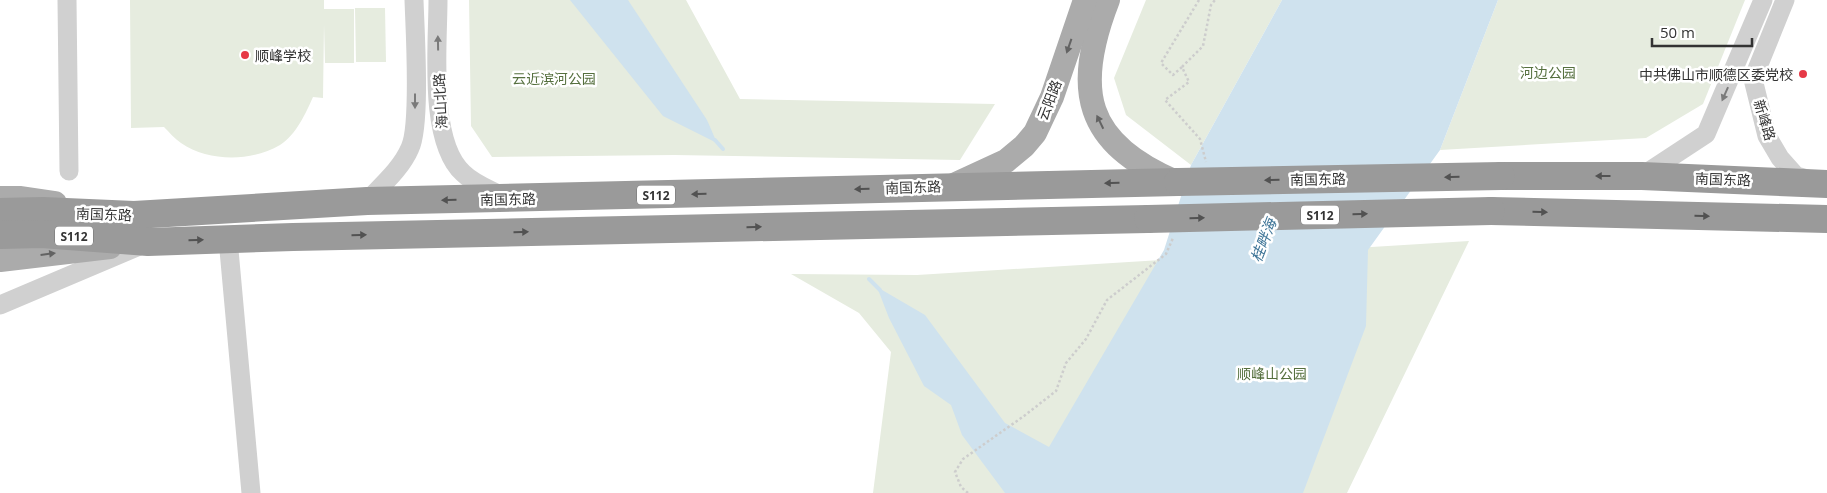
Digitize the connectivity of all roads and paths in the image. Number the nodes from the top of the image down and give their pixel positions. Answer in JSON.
{"nodes":[{"id":1,"x":68,"y":0,"type":"edge"},
{"id":2,"x":414,"y":0,"type":"edge"},
{"id":3,"x":438,"y":0,"type":"edge"},
{"id":4,"x":1085,"y":0,"type":"edge"},
{"id":5,"x":1108,"y":0,"type":"edge"},
{"id":6,"x":1199,"y":0,"type":"edge"},
{"id":7,"x":1214,"y":0,"type":"edge"},
{"id":8,"x":1763,"y":0,"type":"edge"},
{"id":9,"x":1785,"y":0,"type":"edge"},
{"id":10,"x":1744,"y":47,"type":"junction"},
{"id":11,"x":1161,"y":63,"type":"dead end"},
{"id":12,"x":1182,"y":67,"type":"dead end"},
{"id":13,"x":1757,"y":69,"type":"junction"},
{"id":14,"x":69,"y":171,"type":"dead end"},
{"id":15,"x":1642,"y":176,"type":"junction"},
{"id":16,"x":1178,"y":182,"type":"junction"},
{"id":17,"x":1827,"y":183,"type":"edge"},
{"id":18,"x":952,"y":186,"type":"junction"},
{"id":19,"x":0,"y":198,"type":"edge"},
{"id":20,"x":508,"y":199,"type":"junction"},
{"id":21,"x":367,"y":201,"type":"junction"},
{"id":22,"x":0,"y":212,"type":"edge"},
{"id":23,"x":134,"y":215,"type":"junction"},
{"id":24,"x":1827,"y":219,"type":"edge"},
{"id":25,"x":0,"y":235,"type":"edge"},
{"id":26,"x":228,"y":238,"type":"junction"},
{"id":27,"x":148,"y":242,"type":"junction"},
{"id":28,"x":0,"y":260,"type":"edge"},
{"id":29,"x":0,"y":304,"type":"edge"},
{"id":30,"x":1078,"y":349,"type":"dead end"},
{"id":31,"x":251,"y":493,"type":"edge"},
{"id":32,"x":968,"y":493,"type":"edge"}],
"edges":[{"from":1,"to":14,"type":"street"},
{"from":2,"to":21,"type":"street","name":"海山北路","one_way":true},
{"from":20,"to":3,"type":"street","name":"海山北路","one_way":true},
{"from":4,"to":18,"type":"main road","name":"云阳路","one_way":true},
{"from":16,"to":5,"type":"main road","one_way":true},
{"from":6,"to":11,"type":"path"},
{"from":7,"to":12,"type":"path"},
{"from":8,"to":10,"type":"street"},
{"from":9,"to":13,"type":"street","name":"新峰路"},
{"from":10,"to":13,"type":"street"},
{"from":10,"to":15,"type":"street","one_way":true},
{"from":13,"to":17,"type":"street","name":"新峰路"},
{"from":15,"to":16,"type":"highway","name":"南国东路","number":"S112","one_way":true,"bridge":true},
{"from":15,"to":17,"type":"highway","name":"南国东路","number":"S112"},
{"from":16,"to":18,"type":"highway","name":"南国东路","number":"S112","one_way":true},
{"from":18,"to":20,"type":"highway","name":"南国东路","number":"S112","one_way":true},
{"from":19,"to":23,"type":"main road","number":"S112"},
{"from":20,"to":21,"type":"highway","name":"南国东路","number":"S112","one_way":true},
{"from":21,"to":23,"type":"highway","name":"南国东路","number":"S112"},
{"from":22,"to":23,"type":"highway","name":"南国东路","number":"S112"},
{"from":26,"to":24,"type":"highway","name":"南国东路","number":"S112","one_way":true,"bridge":true},
{"from":25,"to":27,"type":"highway","name":"南国东路","number":"S112"},
{"from":27,"to":26,"type":"highway","name":"南国东路","number":"S112","one_way":true},
{"from":26,"to":31,"type":"street"},
{"from":28,"to":27,"type":"main road","one_way":true},
{"from":27,"to":29,"type":"street"},
{"from":30,"to":32,"type":"path"}]}
